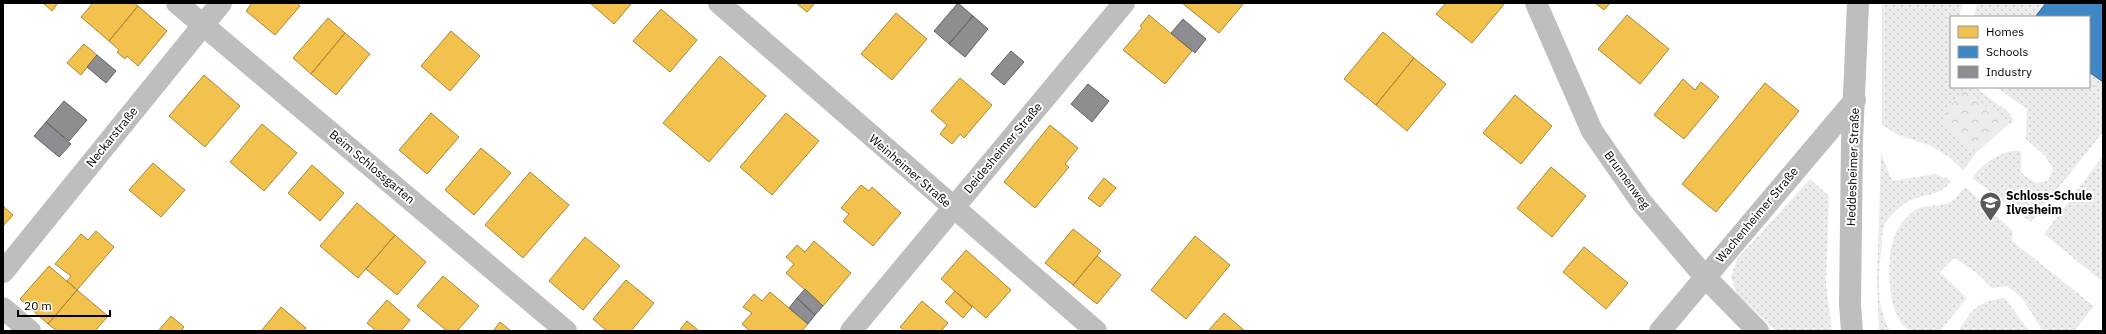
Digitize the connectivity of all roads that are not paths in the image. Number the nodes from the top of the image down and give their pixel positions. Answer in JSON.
{"nodes":[{"id":1,"x":177,"y":3,"type":"edge"},
{"id":2,"x":221,"y":3,"type":"edge"},
{"id":3,"x":1124,"y":3,"type":"edge"},
{"id":4,"x":1536,"y":3,"type":"edge"},
{"id":5,"x":1858,"y":3,"type":"edge"},
{"id":6,"x":725,"y":5,"type":"edge"},
{"id":7,"x":203,"y":25,"type":"junction"},
{"id":8,"x":1855,"y":100,"type":"junction"},
{"id":9,"x":953,"y":208,"type":"junction"},
{"id":10,"x":3,"y":272,"type":"edge"},
{"id":11,"x":1705,"y":277,"type":"junction"},
{"id":12,"x":3,"y":308,"type":"edge"},
{"id":13,"x":30,"y":331,"type":"edge"},
{"id":14,"x":566,"y":331,"type":"edge"},
{"id":15,"x":851,"y":331,"type":"edge"},
{"id":16,"x":1096,"y":331,"type":"edge"},
{"id":17,"x":1660,"y":331,"type":"edge"},
{"id":18,"x":1758,"y":331,"type":"edge"},
{"id":19,"x":1852,"y":331,"type":"edge"}],
"edges":[{"from":1,"to":7,"type":"street","name":"Beim Schlossgarten"},
{"from":2,"to":7,"type":"street","name":"Neckarstraße"},
{"from":3,"to":9,"type":"street","name":"Deidesheimer Straße"},
{"from":4,"to":11,"type":"street","name":"Brunnenweg"},
{"from":5,"to":8,"type":"street","name":"Heddesheimer Straße"},
{"from":6,"to":9,"type":"street","name":"Weinheimer Straße"},
{"from":7,"to":10,"type":"street","name":"Neckarstraße"},
{"from":7,"to":14,"type":"street","name":"Beim Schlossgarten"},
{"from":8,"to":11,"type":"street","name":"Wachenheimer Straße"},
{"from":8,"to":19,"type":"street","name":"Heddesheimer Straße"},
{"from":9,"to":15,"type":"street","name":"Deidesheimer Straße"},
{"from":9,"to":16,"type":"street","name":"Weinheimer Straße"},
{"from":11,"to":17,"type":"street","name":"Wachenheimer Straße"},
{"from":11,"to":18,"type":"street","name":"Brunnenweg"},
{"from":12,"to":13,"type":"street"}]}
